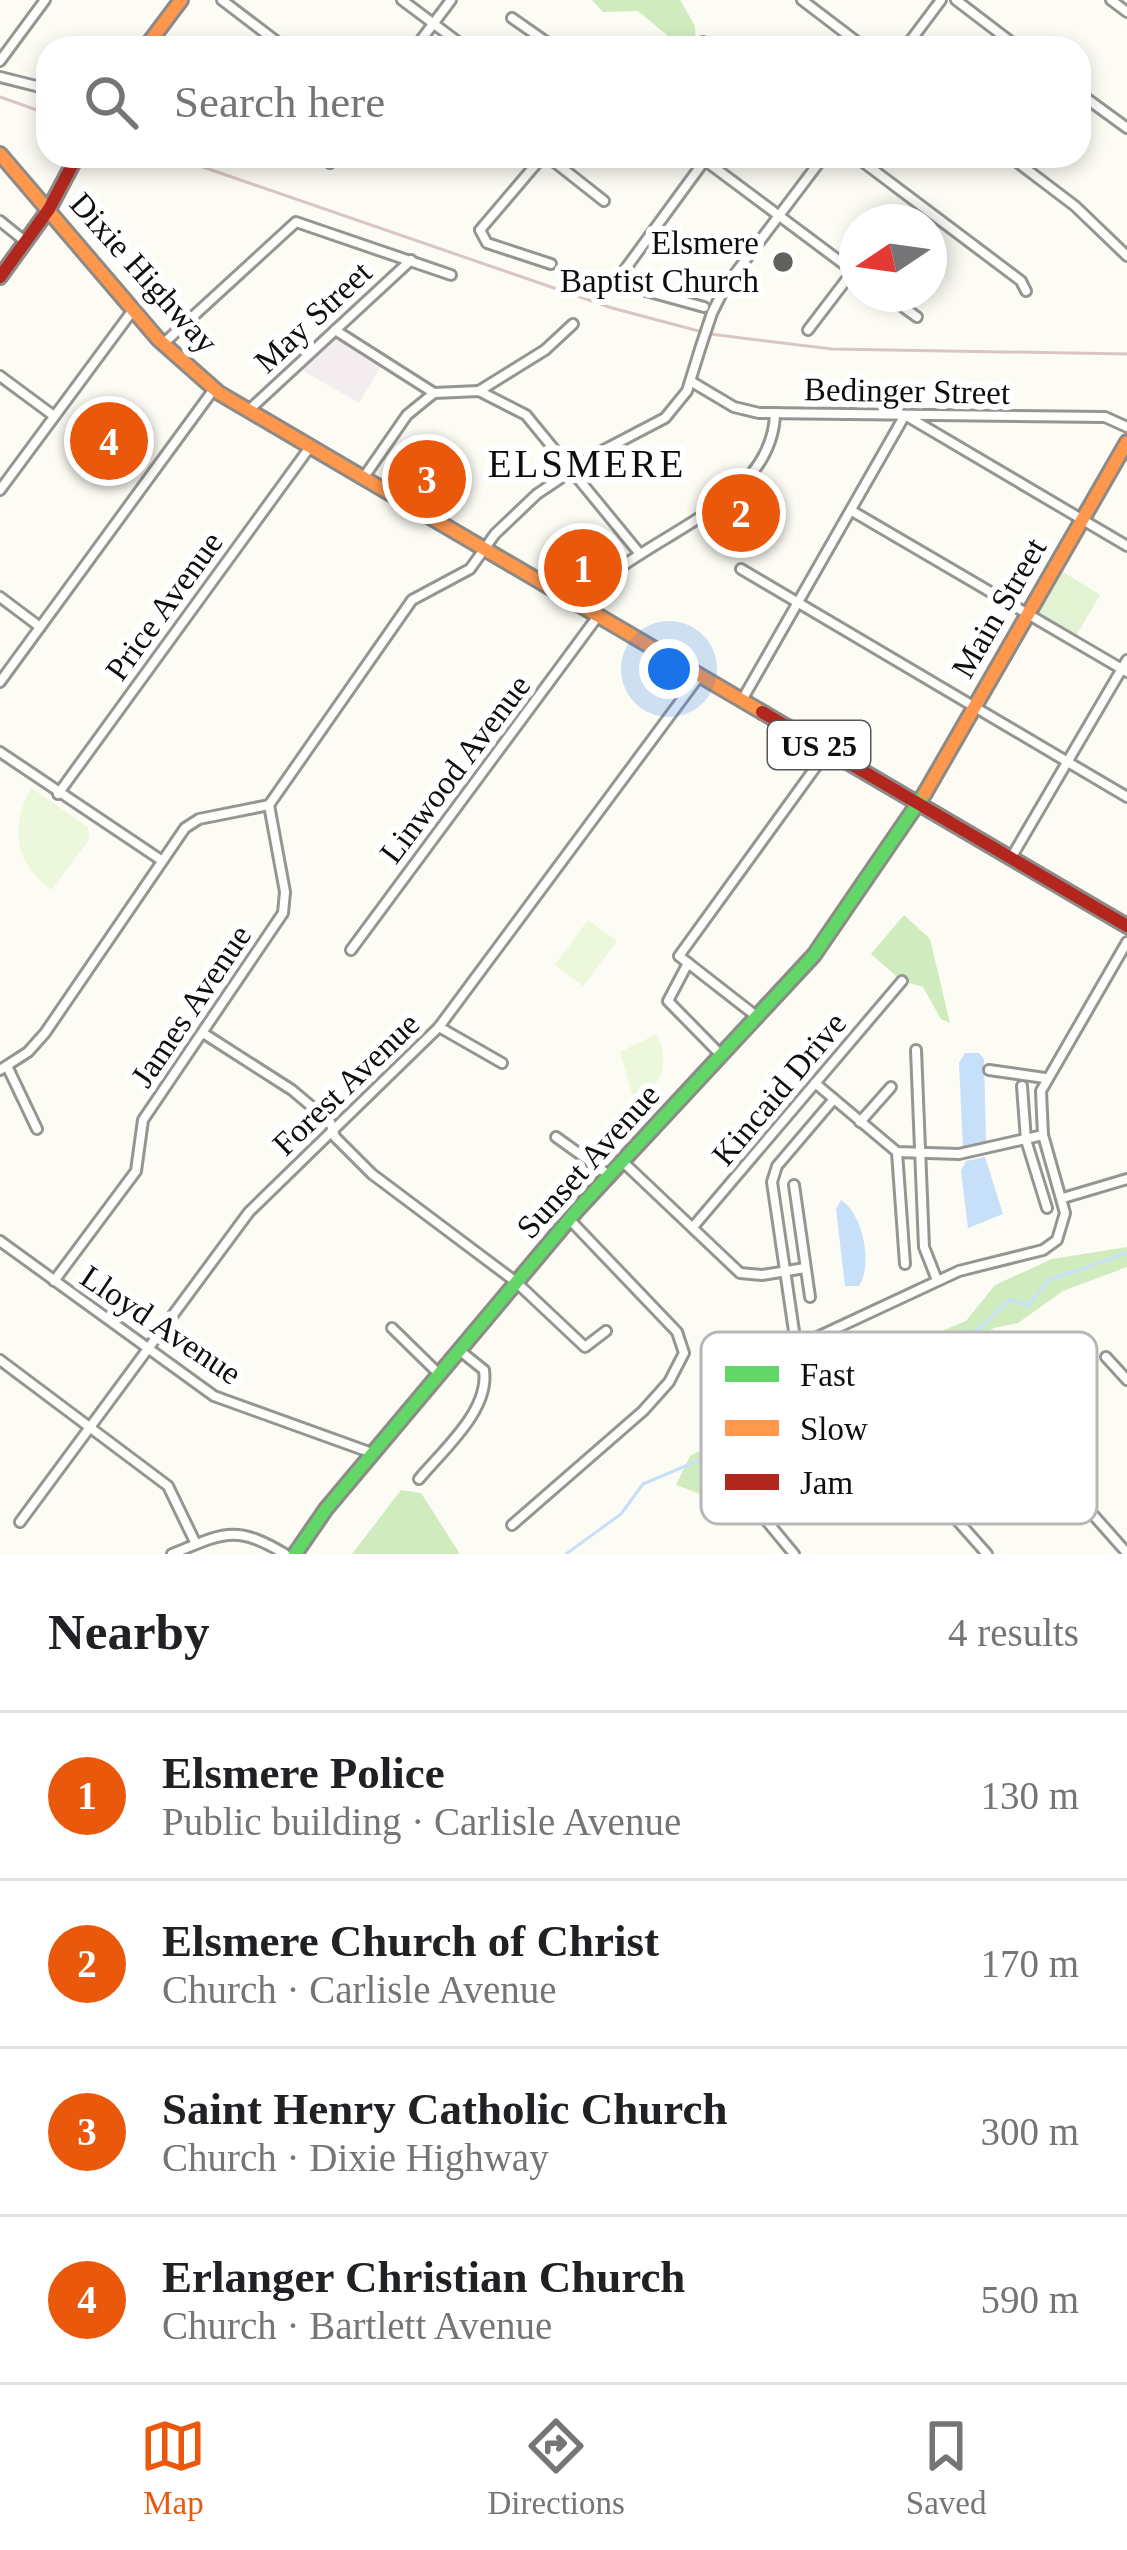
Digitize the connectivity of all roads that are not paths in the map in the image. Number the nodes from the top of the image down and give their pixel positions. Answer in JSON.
{"nodes":[{"id":1,"x":181,"y":0,"type":"edge"},
{"id":2,"x":222,"y":0,"type":"edge"},
{"id":3,"x":402,"y":0,"type":"edge"},
{"id":4,"x":451,"y":0,"type":"edge"},
{"id":5,"x":802,"y":0,"type":"edge"},
{"id":6,"x":941,"y":0,"type":"edge"},
{"id":7,"x":956,"y":0,"type":"edge"},
{"id":8,"x":1111,"y":0,"type":"edge"},
{"id":9,"x":43,"y":1,"type":"edge"},
{"id":10,"x":1127,"y":12,"type":"edge"},
{"id":11,"x":512,"y":18,"type":"dead end"},
{"id":12,"x":434,"y":24,"type":"junction"},
{"id":13,"x":154,"y":36,"type":"edge"},
{"id":14,"x":269,"y":36,"type":"edge"},
{"id":15,"x":424,"y":36,"type":"edge"},
{"id":16,"x":450,"y":36,"type":"edge"},
{"id":17,"x":537,"y":36,"type":"edge"},
{"id":18,"x":850,"y":36,"type":"edge"},
{"id":19,"x":914,"y":36,"type":"edge"},
{"id":20,"x":1003,"y":36,"type":"edge"},
{"id":21,"x":0,"y":61,"type":"edge"},
{"id":22,"x":0,"y":76,"type":"edge"},
{"id":23,"x":36,"y":86,"type":"edge"},
{"id":24,"x":1091,"y":101,"type":"edge"},
{"id":25,"x":1127,"y":128,"type":"edge"},
{"id":26,"x":0,"y":154,"type":"edge"},
{"id":27,"x":71,"y":168,"type":"edge"},
{"id":28,"x":534,"y":168,"type":"edge"},
{"id":29,"x":561,"y":168,"type":"edge"},
{"id":30,"x":695,"y":168,"type":"edge"},
{"id":31,"x":715,"y":168,"type":"edge"},
{"id":32,"x":815,"y":168,"type":"edge"},
{"id":33,"x":871,"y":168,"type":"edge"},
{"id":34,"x":1026,"y":168,"type":"edge"},
{"id":35,"x":604,"y":201,"type":"dead end"},
{"id":36,"x":49,"y":208,"type":"junction"},
{"id":37,"x":779,"y":216,"type":"junction"},
{"id":38,"x":0,"y":221,"type":"edge"},
{"id":39,"x":26,"y":242,"type":"junction"},
{"id":40,"x":1127,"y":256,"type":"edge"},
{"id":41,"x":411,"y":260,"type":"junction"},
{"id":42,"x":839,"y":260,"type":"edge"},
{"id":43,"x":550,"y":265,"type":"dead end"},
{"id":44,"x":451,"y":275,"type":"dead end"},
{"id":45,"x":0,"y":278,"type":"edge"},
{"id":46,"x":599,"y":278,"type":"dead end"},
{"id":47,"x":615,"y":283,"type":"junction"},
{"id":48,"x":1026,"y":291,"type":"dead end"},
{"id":49,"x":839,"y":292,"type":"edge"},
{"id":50,"x":133,"y":310,"type":"junction"},
{"id":51,"x":708,"y":310,"type":"junction"},
{"id":52,"x":910,"y":312,"type":"edge"},
{"id":53,"x":917,"y":317,"type":"dead end"},
{"id":54,"x":573,"y":324,"type":"dead end"},
{"id":55,"x":335,"y":330,"type":"junction"},
{"id":56,"x":808,"y":330,"type":"dead end"},
{"id":57,"x":164,"y":343,"type":"junction"},
{"id":58,"x":0,"y":376,"type":"edge"},
{"id":59,"x":692,"y":382,"type":"junction"},
{"id":60,"x":214,"y":389,"type":"junction"},
{"id":61,"x":479,"y":391,"type":"junction"},
{"id":62,"x":434,"y":393,"type":"junction"},
{"id":63,"x":248,"y":411,"type":"junction"},
{"id":64,"x":775,"y":413,"type":"junction"},
{"id":65,"x":54,"y":416,"type":"junction"},
{"id":66,"x":905,"y":416,"type":"junction"},
{"id":67,"x":1127,"y":427,"type":"edge"},
{"id":68,"x":1127,"y":442,"type":"edge"},
{"id":69,"x":310,"y":448,"type":"junction"},
{"id":70,"x":573,"y":471,"type":"junction"},
{"id":71,"x":363,"y":479,"type":"junction"},
{"id":72,"x":0,"y":490,"type":"edge"},
{"id":73,"x":852,"y":511,"type":"junction"},
{"id":74,"x":1082,"y":519,"type":"junction"},
{"id":75,"x":1127,"y":546,"type":"edge"},
{"id":76,"x":484,"y":550,"type":"junction"},
{"id":77,"x":640,"y":554,"type":"junction"},
{"id":78,"x":742,"y":569,"type":"dead end"},
{"id":79,"x":0,"y":597,"type":"edge"},
{"id":80,"x":797,"y":604,"type":"junction"},
{"id":81,"x":579,"y":605,"type":"junction"},
{"id":82,"x":1027,"y":613,"type":"junction"},
{"id":83,"x":598,"y":616,"type":"junction"},
{"id":84,"x":40,"y":626,"type":"junction"},
{"id":85,"x":1125,"y":667,"type":"edge"},
{"id":86,"x":700,"y":675,"type":"junction"},
{"id":87,"x":0,"y":682,"type":"edge"},
{"id":88,"x":742,"y":700,"type":"junction"},
{"id":89,"x":973,"y":707,"type":"junction"},
{"id":90,"x":828,"y":750,"type":"junction"},
{"id":91,"x":0,"y":752,"type":"edge"},
{"id":92,"x":1067,"y":762,"type":"junction"},
{"id":93,"x":58,"y":794,"type":"junction"},
{"id":94,"x":1127,"y":797,"type":"edge"},
{"id":95,"x":919,"y":803,"type":"junction"},
{"id":96,"x":269,"y":805,"type":"junction"},
{"id":97,"x":1011,"y":858,"type":"junction"},
{"id":98,"x":161,"y":860,"type":"junction"},
{"id":99,"x":1127,"y":926,"type":"edge"},
{"id":100,"x":1127,"y":942,"type":"edge"},
{"id":101,"x":351,"y":950,"type":"dead end"},
{"id":102,"x":688,"y":963,"type":"junction"},
{"id":103,"x":902,"y":981,"type":"dead end"},
{"id":104,"x":756,"y":1016,"type":"junction"},
{"id":105,"x":440,"y":1027,"type":"junction"},
{"id":106,"x":203,"y":1033,"type":"junction"},
{"id":107,"x":916,"y":1050,"type":"dead end"},
{"id":108,"x":720,"y":1054,"type":"junction"},
{"id":109,"x":502,"y":1064,"type":"dead end"},
{"id":110,"x":3,"y":1068,"type":"edge"},
{"id":111,"x":989,"y":1070,"type":"dead end"},
{"id":112,"x":1045,"y":1078,"type":"junction"},
{"id":113,"x":814,"y":1083,"type":"junction"},
{"id":114,"x":1022,"y":1086,"type":"dead end"},
{"id":115,"x":891,"y":1087,"type":"dead end"},
{"id":116,"x":834,"y":1099,"type":"junction"},
{"id":117,"x":860,"y":1122,"type":"junction"},
{"id":118,"x":37,"y":1129,"type":"dead end"},
{"id":119,"x":333,"y":1131,"type":"junction"},
{"id":120,"x":1043,"y":1136,"type":"junction"},
{"id":121,"x":556,"y":1137,"type":"dead end"},
{"id":122,"x":1027,"y":1140,"type":"junction"},
{"id":123,"x":897,"y":1152,"type":"junction"},
{"id":124,"x":919,"y":1155,"type":"junction"},
{"id":125,"x":622,"y":1161,"type":"junction"},
{"id":126,"x":609,"y":1175,"type":"junction"},
{"id":127,"x":1127,"y":1179,"type":"edge"},
{"id":128,"x":794,"y":1185,"type":"dead end"},
{"id":129,"x":1063,"y":1198,"type":"junction"},
{"id":130,"x":1047,"y":1208,"type":"dead end"},
{"id":131,"x":570,"y":1220,"type":"junction"},
{"id":132,"x":693,"y":1227,"type":"junction"},
{"id":133,"x":0,"y":1241,"type":"edge"},
{"id":134,"x":905,"y":1264,"type":"dead end"},
{"id":135,"x":805,"y":1268,"type":"junction"},
{"id":136,"x":785,"y":1273,"type":"junction"},
{"id":137,"x":937,"y":1280,"type":"junction"},
{"id":138,"x":54,"y":1281,"type":"junction"},
{"id":139,"x":516,"y":1282,"type":"junction"},
{"id":140,"x":810,"y":1297,"type":"dead end"},
{"id":141,"x":392,"y":1328,"type":"dead end"},
{"id":142,"x":606,"y":1331,"type":"dead end"},
{"id":143,"x":794,"y":1332,"type":"edge"},
{"id":144,"x":824,"y":1332,"type":"edge"},
{"id":145,"x":149,"y":1350,"type":"junction"},
{"id":146,"x":459,"y":1350,"type":"junction"},
{"id":147,"x":1106,"y":1357,"type":"dead end"},
{"id":148,"x":0,"y":1360,"type":"edge"},
{"id":149,"x":439,"y":1374,"type":"junction"},
{"id":150,"x":1127,"y":1380,"type":"edge"},
{"id":151,"x":91,"y":1428,"type":"junction"},
{"id":152,"x":372,"y":1454,"type":"junction"},
{"id":153,"x":419,"y":1479,"type":"dead end"},
{"id":154,"x":1097,"y":1519,"type":"edge"},
{"id":155,"x":20,"y":1522,"type":"dead end"},
{"id":156,"x":768,"y":1524,"type":"edge"},
{"id":157,"x":960,"y":1524,"type":"edge"},
{"id":158,"x":512,"y":1526,"type":"dead end"},
{"id":159,"x":196,"y":1544,"type":"junction"},
{"id":160,"x":792,"y":1553,"type":"edge"},
{"id":161,"x":1127,"y":1553,"type":"edge"},
{"id":162,"x":172,"y":1554,"type":"edge"},
{"id":163,"x":285,"y":1554,"type":"edge"},
{"id":164,"x":295,"y":1554,"type":"edge"},
{"id":165,"x":987,"y":1554,"type":"edge"}],
"edges":[{"from":1,"to":13,"type":"main road"},
{"from":2,"to":14,"type":"street"},
{"from":3,"to":12,"type":"street"},
{"from":4,"to":12,"type":"street"},
{"from":5,"to":18,"type":"street"},
{"from":6,"to":19,"type":"street"},
{"from":7,"to":20,"type":"street"},
{"from":8,"to":10,"type":"street"},
{"from":9,"to":21,"type":"street"},
{"from":11,"to":17,"type":"street"},
{"from":12,"to":15,"type":"street"},
{"from":12,"to":16,"type":"street"},
{"from":22,"to":23,"type":"street"},
{"from":24,"to":25,"type":"street"},
{"from":26,"to":36,"type":"main road","name":"Dixie Highway","number":"US 25"},
{"from":27,"to":36,"type":"main road"},
{"from":28,"to":43,"type":"street"},
{"from":29,"to":35,"type":"street"},
{"from":30,"to":47,"type":"street"},
{"from":31,"to":37,"type":"street"},
{"from":32,"to":37,"type":"street"},
{"from":33,"to":48,"type":"street"},
{"from":34,"to":40,"type":"street"},
{"from":36,"to":39,"type":"main road"},
{"from":36,"to":50,"type":"main road","name":"Dixie Highway","number":"US 25"},
{"from":37,"to":42,"type":"street"},
{"from":37,"to":51,"type":"street"},
{"from":38,"to":39,"type":"street"},
{"from":39,"to":45,"type":"main road"},
{"from":41,"to":44,"type":"street"},
{"from":41,"to":55,"type":"street","name":"May Street"},
{"from":41,"to":57,"type":"street"},
{"from":46,"to":47,"type":"street"},
{"from":47,"to":51,"type":"street"},
{"from":49,"to":56,"type":"street"},
{"from":50,"to":57,"type":"main road","name":"Dixie Highway","number":"US 25"},
{"from":50,"to":65,"type":"street"},
{"from":51,"to":59,"type":"street","bridge":true},
{"from":52,"to":53,"type":"street"},
{"from":54,"to":61,"type":"street"},
{"from":55,"to":62,"type":"street"},
{"from":55,"to":63,"type":"street","name":"May Street"},
{"from":57,"to":60,"type":"main road","name":"Dixie Highway","number":"US 25"},
{"from":58,"to":65,"type":"street"},
{"from":59,"to":64,"type":"street","name":"Bedinger Street"},
{"from":59,"to":70,"type":"street"},
{"from":60,"to":63,"type":"main road","name":"Dixie Highway","number":"US 25"},
{"from":60,"to":84,"type":"street"},
{"from":61,"to":62,"type":"street"},
{"from":61,"to":70,"type":"street"},
{"from":62,"to":71,"type":"street"},
{"from":63,"to":69,"type":"main road","name":"Dixie Highway","number":"US 25"},
{"from":64,"to":66,"type":"street","name":"Bedinger Street"},
{"from":64,"to":77,"type":"street"},
{"from":65,"to":72,"type":"street"},
{"from":66,"to":67,"type":"street","name":"Bedinger Street"},
{"from":66,"to":73,"type":"street"},
{"from":66,"to":74,"type":"street"},
{"from":68,"to":74,"type":"main road","name":"Main Street"},
{"from":69,"to":71,"type":"main road","name":"Dixie Highway","number":"US 25"},
{"from":69,"to":93,"type":"street","name":"Price Avenue"},
{"from":70,"to":76,"type":"street"},
{"from":70,"to":77,"type":"street"},
{"from":71,"to":76,"type":"main road","name":"Dixie Highway","number":"US 25"},
{"from":73,"to":80,"type":"street"},
{"from":73,"to":82,"type":"street"},
{"from":74,"to":75,"type":"street"},
{"from":74,"to":82,"type":"main road","name":"Main Street"},
{"from":76,"to":81,"type":"main road","name":"Dixie Highway","number":"US 25"},
{"from":76,"to":96,"type":"street"},
{"from":77,"to":81,"type":"street"},
{"from":78,"to":80,"type":"street"},
{"from":79,"to":84,"type":"street"},
{"from":80,"to":88,"type":"street"},
{"from":80,"to":89,"type":"street"},
{"from":81,"to":83,"type":"main road","name":"Dixie Highway","number":"US 25"},
{"from":82,"to":85,"type":"street"},
{"from":82,"to":89,"type":"main road","name":"Main Street"},
{"from":83,"to":86,"type":"main road","name":"Dixie Highway","number":"US 25"},
{"from":83,"to":101,"type":"street","name":"Linwood Avenue"},
{"from":84,"to":87,"type":"street"},
{"from":85,"to":92,"type":"street"},
{"from":86,"to":88,"type":"main road","name":"Dixie Highway","number":"US 25"},
{"from":86,"to":105,"type":"street","name":"Forest Avenue"},
{"from":88,"to":90,"type":"main road","name":"Dixie Highway","number":"US 25"},
{"from":89,"to":92,"type":"street"},
{"from":89,"to":95,"type":"main road","name":"Main Street"},
{"from":90,"to":95,"type":"main road","name":"Dixie Highway","number":"US 25"},
{"from":90,"to":102,"type":"street"},
{"from":91,"to":93,"type":"street"},
{"from":92,"to":94,"type":"street"},
{"from":92,"to":97,"type":"street"},
{"from":93,"to":98,"type":"street"},
{"from":95,"to":97,"type":"main road","name":"Dixie Highway","number":"US 25"},
{"from":95,"to":104,"type":"main road","name":"Sunset Avenue"},
{"from":96,"to":98,"type":"street"},
{"from":96,"to":106,"type":"street","name":"James Avenue"},
{"from":97,"to":99,"type":"main road","name":"Dixie Highway","number":"US 25"},
{"from":98,"to":110,"type":"street"},
{"from":100,"to":112,"type":"street"},
{"from":102,"to":104,"type":"street"},
{"from":102,"to":108,"type":"street"},
{"from":103,"to":113,"type":"street","name":"Kincaid Drive"},
{"from":104,"to":108,"type":"main road","name":"Sunset Avenue"},
{"from":105,"to":109,"type":"street"},
{"from":105,"to":119,"type":"street","name":"Forest Avenue"},
{"from":106,"to":119,"type":"street"},
{"from":106,"to":138,"type":"street","name":"James Avenue"},
{"from":107,"to":124,"type":"street"},
{"from":108,"to":125,"type":"main road","name":"Sunset Avenue"},
{"from":110,"to":118,"type":"street"},
{"from":111,"to":112,"type":"street"},
{"from":112,"to":120,"type":"street"},
{"from":113,"to":116,"type":"street"},
{"from":113,"to":132,"type":"street","name":"Kincaid Drive"},
{"from":114,"to":122,"type":"street"},
{"from":115,"to":117,"type":"street"},
{"from":116,"to":117,"type":"street"},
{"from":116,"to":136,"type":"street"},
{"from":117,"to":123,"type":"street"},
{"from":119,"to":139,"type":"street"},
{"from":119,"to":145,"type":"street","name":"Forest Avenue"},
{"from":120,"to":122,"type":"street"},
{"from":120,"to":129,"type":"street"},
{"from":121,"to":126,"type":"street"},
{"from":122,"to":124,"type":"street"},
{"from":122,"to":130,"type":"street"},
{"from":123,"to":124,"type":"street"},
{"from":123,"to":134,"type":"street"},
{"from":124,"to":137,"type":"street"},
{"from":125,"to":126,"type":"main road","name":"Sunset Avenue"},
{"from":125,"to":132,"type":"street"},
{"from":126,"to":131,"type":"main road","name":"Sunset Avenue"},
{"from":127,"to":129,"type":"street"},
{"from":128,"to":135,"type":"street"},
{"from":129,"to":137,"type":"street"},
{"from":131,"to":139,"type":"main road","name":"Sunset Avenue"},
{"from":131,"to":158,"type":"street"},
{"from":132,"to":136,"type":"street"},
{"from":133,"to":138,"type":"street","name":"Lloyd Avenue"},
{"from":135,"to":136,"type":"street"},
{"from":135,"to":140,"type":"street"},
{"from":136,"to":143,"type":"street"},
{"from":137,"to":144,"type":"street"},
{"from":138,"to":145,"type":"street","name":"Lloyd Avenue"},
{"from":139,"to":142,"type":"street"},
{"from":139,"to":146,"type":"main road","name":"Sunset Avenue"},
{"from":141,"to":149,"type":"street"},
{"from":145,"to":151,"type":"street","name":"Forest Avenue"},
{"from":145,"to":152,"type":"street","name":"Lloyd Avenue"},
{"from":146,"to":149,"type":"main road","name":"Sunset Avenue"},
{"from":146,"to":153,"type":"street"},
{"from":147,"to":150,"type":"street"},
{"from":148,"to":151,"type":"street"},
{"from":149,"to":152,"type":"main road","name":"Sunset Avenue"},
{"from":151,"to":155,"type":"street","name":"Forest Avenue"},
{"from":151,"to":159,"type":"street"},
{"from":152,"to":164,"type":"main road","name":"Sunset Avenue"},
{"from":154,"to":161,"type":"street"},
{"from":156,"to":160,"type":"street"},
{"from":157,"to":165,"type":"street"},
{"from":159,"to":162,"type":"street"},
{"from":159,"to":163,"type":"street"}]}
